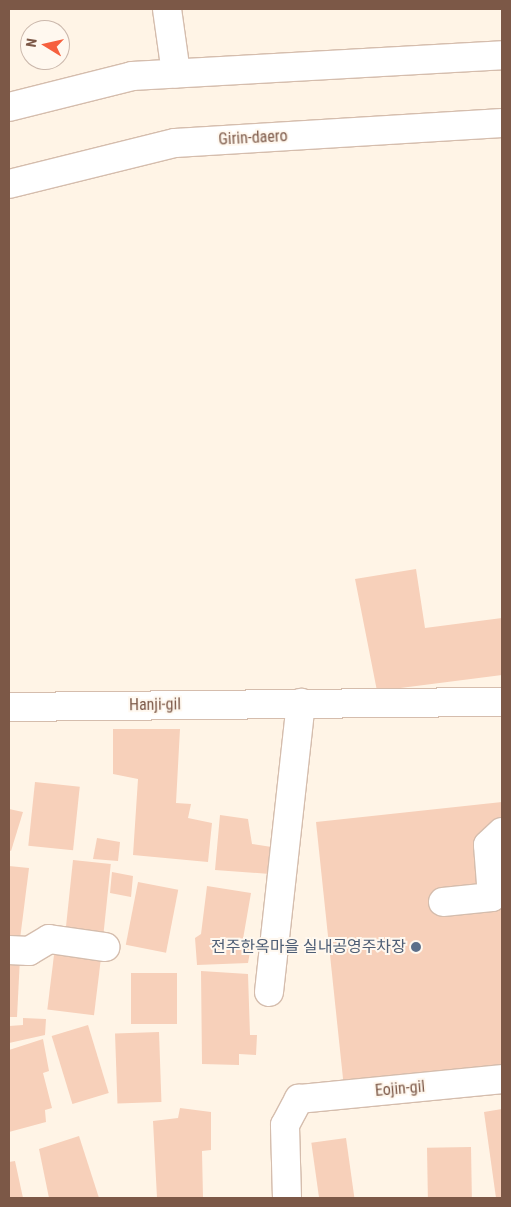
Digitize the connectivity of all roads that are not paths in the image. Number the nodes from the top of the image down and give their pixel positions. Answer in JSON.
{"nodes":[{"id":1,"x":168,"y":9,"type":"edge"},
{"id":2,"x":502,"y":55,"type":"edge"},
{"id":3,"x":176,"y":73,"type":"junction"},
{"id":4,"x":9,"y":107,"type":"edge"},
{"id":5,"x":502,"y":123,"type":"edge"},
{"id":6,"x":9,"y":184,"type":"edge"},
{"id":7,"x":502,"y":702,"type":"edge"},
{"id":8,"x":301,"y":703,"type":"junction"},
{"id":9,"x":9,"y":706,"type":"edge"},
{"id":10,"x":502,"y":832,"type":"edge"},
{"id":11,"x":443,"y":902,"type":"dead end"},
{"id":12,"x":105,"y":947,"type":"dead end"},
{"id":13,"x":9,"y":950,"type":"edge"},
{"id":14,"x":269,"y":992,"type":"dead end"},
{"id":15,"x":502,"y":1079,"type":"edge"},
{"id":16,"x":287,"y":1198,"type":"edge"}],
"edges":[{"from":1,"to":3,"type":"street"},
{"from":2,"to":3,"type":"street"},
{"from":3,"to":4,"type":"street"},
{"from":5,"to":6,"type":"street","name":"Girin-daero"},
{"from":7,"to":8,"type":"street","name":"Hanji-gil"},
{"from":8,"to":9,"type":"street","name":"Hanji-gil"},
{"from":8,"to":14,"type":"street"},
{"from":10,"to":11,"type":"street"},
{"from":12,"to":13,"type":"street"},
{"from":15,"to":16,"type":"street","name":"Eojin-gil"}]}
